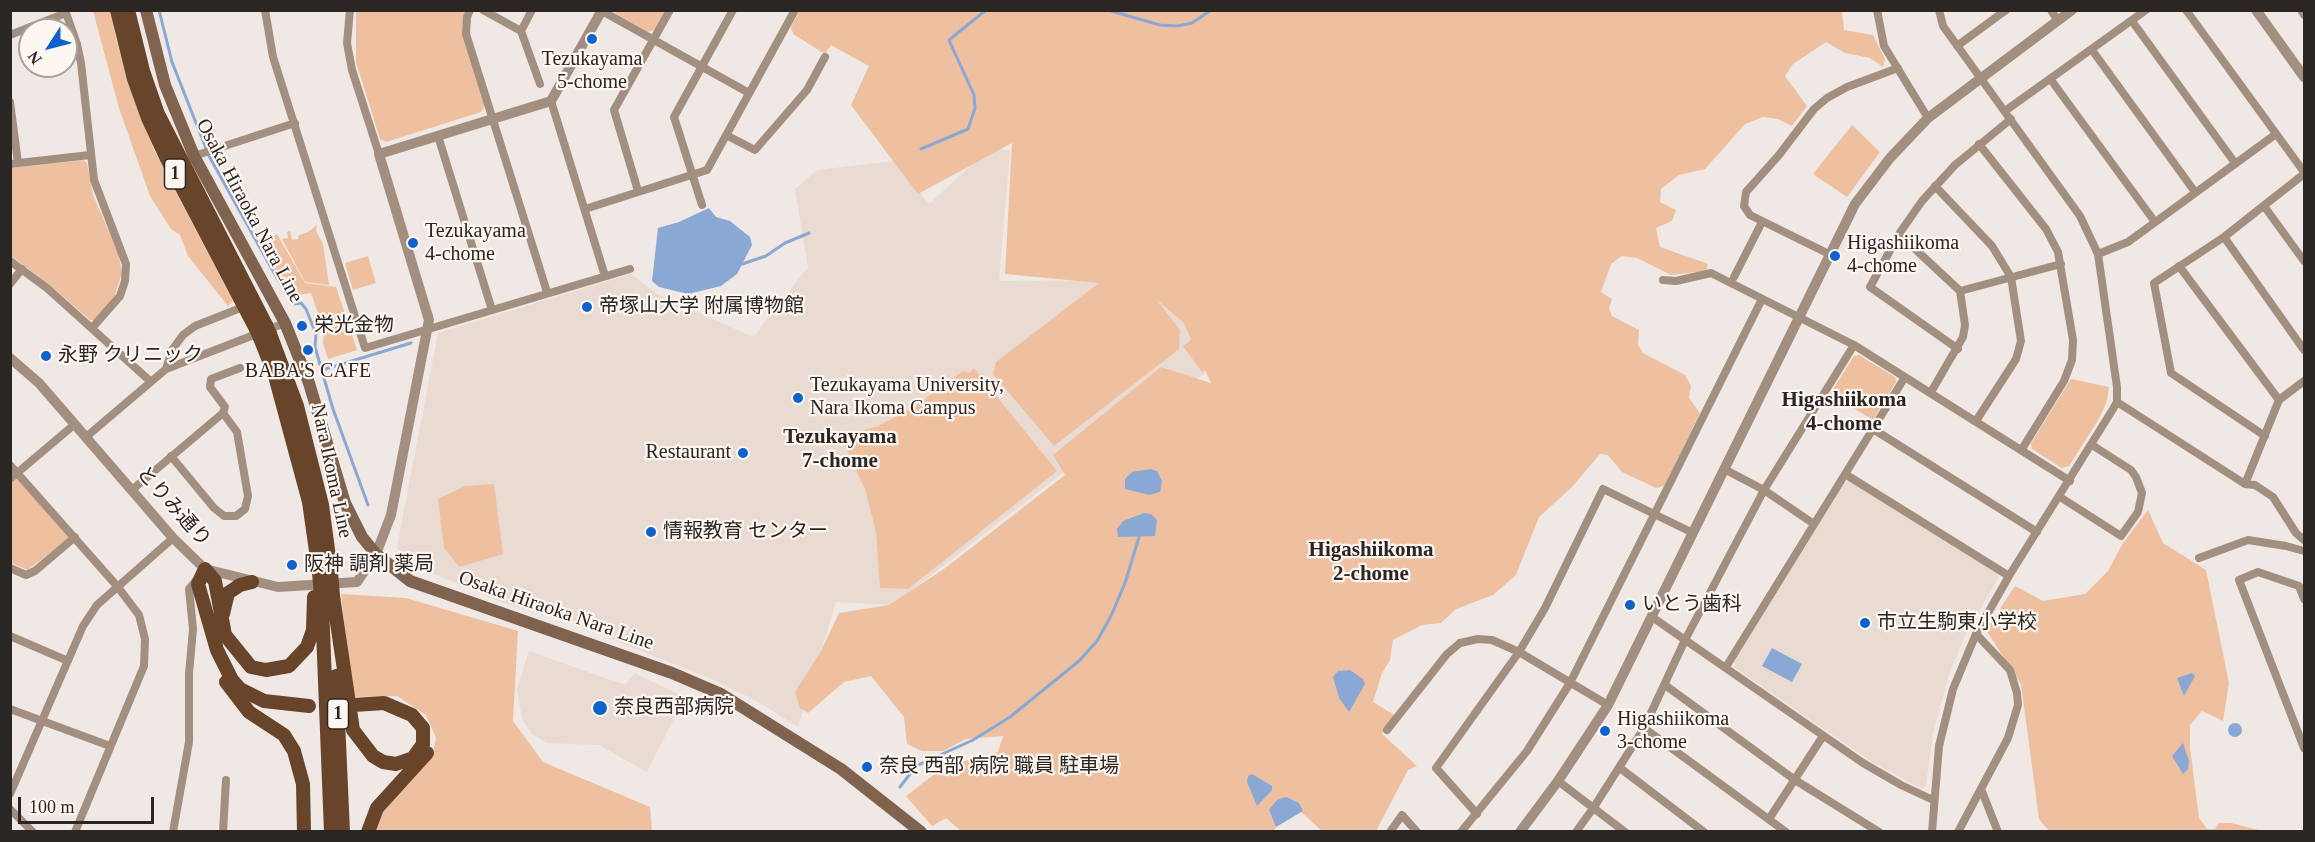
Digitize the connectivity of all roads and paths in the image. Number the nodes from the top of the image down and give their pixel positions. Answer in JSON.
{"nodes":[{"id":1,"x":117,"y":10,"type":"edge"},
{"id":2,"x":128,"y":10,"type":"edge"},
{"id":3,"x":146,"y":10,"type":"edge"},
{"id":4,"x":264,"y":10,"type":"edge"},
{"id":5,"x":350,"y":10,"type":"edge"},
{"id":6,"x":470,"y":10,"type":"edge"},
{"id":7,"x":483,"y":10,"type":"edge"},
{"id":8,"x":532,"y":10,"type":"edge"},
{"id":9,"x":670,"y":10,"type":"edge"},
{"id":10,"x":733,"y":10,"type":"edge"},
{"id":11,"x":795,"y":10,"type":"edge"},
{"id":12,"x":1877,"y":10,"type":"edge"},
{"id":13,"x":1939,"y":10,"type":"edge"},
{"id":14,"x":2006,"y":10,"type":"edge"},
{"id":15,"x":2051,"y":10,"type":"edge"},
{"id":16,"x":2072,"y":10,"type":"edge"},
{"id":17,"x":2146,"y":10,"type":"edge"},
{"id":18,"x":2186,"y":10,"type":"edge"},
{"id":19,"x":2256,"y":10,"type":"edge"},
{"id":20,"x":2301,"y":10,"type":"edge"},
{"id":21,"x":602,"y":11,"type":"edge"},
{"id":22,"x":65,"y":12,"type":"edge"},
{"id":23,"x":2304,"y":15,"type":"edge"},
{"id":24,"x":2058,"y":21,"type":"junction"},
{"id":25,"x":2132,"y":21,"type":"junction"},
{"id":26,"x":521,"y":31,"type":"junction"},
{"id":27,"x":10,"y":35,"type":"edge"},
{"id":28,"x":654,"y":40,"type":"junction"},
{"id":29,"x":1957,"y":46,"type":"junction"},
{"id":30,"x":2092,"y":50,"type":"junction"},
{"id":31,"x":825,"y":57,"type":"dead end"},
{"id":32,"x":701,"y":67,"type":"junction"},
{"id":33,"x":1898,"y":68,"type":"junction"},
{"id":34,"x":2304,"y":77,"type":"edge"},
{"id":35,"x":1980,"y":78,"type":"junction"},
{"id":36,"x":2051,"y":80,"type":"junction"},
{"id":37,"x":540,"y":84,"type":"dead end"},
{"id":38,"x":749,"y":93,"type":"junction"},
{"id":39,"x":550,"y":101,"type":"junction"},
{"id":40,"x":10,"y":102,"type":"edge"},
{"id":41,"x":2008,"y":115,"type":"junction"},
{"id":42,"x":1928,"y":118,"type":"junction"},
{"id":43,"x":493,"y":119,"type":"junction"},
{"id":44,"x":294,"y":123,"type":"junction"},
{"id":45,"x":2276,"y":134,"type":"junction"},
{"id":46,"x":726,"y":135,"type":"junction"},
{"id":47,"x":438,"y":136,"type":"junction"},
{"id":48,"x":1979,"y":144,"type":"junction"},
{"id":49,"x":379,"y":154,"type":"junction"},
{"id":50,"x":90,"y":155,"type":"junction"},
{"id":51,"x":194,"y":156,"type":"junction"},
{"id":52,"x":14,"y":163,"type":"edge"},
{"id":53,"x":2235,"y":163,"type":"junction"},
{"id":54,"x":2304,"y":173,"type":"edge"},
{"id":55,"x":691,"y":175,"type":"junction"},
{"id":56,"x":1935,"y":186,"type":"junction"},
{"id":57,"x":638,"y":191,"type":"junction"},
{"id":58,"x":2195,"y":192,"type":"junction"},
{"id":59,"x":702,"y":205,"type":"dead end"},
{"id":60,"x":2264,"y":206,"type":"junction"},
{"id":61,"x":585,"y":208,"type":"junction"},
{"id":62,"x":1762,"y":222,"type":"junction"},
{"id":63,"x":2155,"y":222,"type":"junction"},
{"id":64,"x":1899,"y":234,"type":"junction"},
{"id":65,"x":2224,"y":237,"type":"junction"},
{"id":66,"x":1829,"y":254,"type":"junction"},
{"id":67,"x":2098,"y":254,"type":"junction"},
{"id":68,"x":10,"y":261,"type":"edge"},
{"id":69,"x":2304,"y":261,"type":"edge"},
{"id":70,"x":2061,"y":264,"type":"junction"},
{"id":71,"x":2179,"y":266,"type":"junction"},
{"id":72,"x":22,"y":269,"type":"junction"},
{"id":73,"x":630,"y":269,"type":"dead end"},
{"id":74,"x":605,"y":276,"type":"junction"},
{"id":75,"x":1734,"y":277,"type":"dead end"},
{"id":76,"x":2011,"y":277,"type":"junction"},
{"id":77,"x":1663,"y":280,"type":"dead end"},
{"id":78,"x":10,"y":284,"type":"edge"},
{"id":79,"x":1960,"y":291,"type":"junction"},
{"id":80,"x":547,"y":292,"type":"junction"},
{"id":81,"x":1762,"y":299,"type":"junction"},
{"id":82,"x":238,"y":309,"type":"dead end"},
{"id":83,"x":492,"y":310,"type":"junction"},
{"id":84,"x":1798,"y":317,"type":"junction"},
{"id":85,"x":285,"y":323,"type":"junction"},
{"id":86,"x":92,"y":328,"type":"junction"},
{"id":87,"x":428,"y":329,"type":"junction"},
{"id":88,"x":263,"y":331,"type":"junction"},
{"id":89,"x":1854,"y":345,"type":"junction"},
{"id":90,"x":1958,"y":349,"type":"junction"},
{"id":91,"x":2304,"y":350,"type":"edge"},
{"id":92,"x":10,"y":358,"type":"edge"},
{"id":93,"x":240,"y":368,"type":"dead end"},
{"id":94,"x":166,"y":369,"type":"junction"},
{"id":95,"x":1905,"y":377,"type":"junction"},
{"id":96,"x":150,"y":381,"type":"junction"},
{"id":97,"x":2304,"y":381,"type":"edge"},
{"id":98,"x":1931,"y":392,"type":"junction"},
{"id":99,"x":2278,"y":400,"type":"junction"},
{"id":100,"x":2117,"y":402,"type":"junction"},
{"id":101,"x":223,"y":413,"type":"junction"},
{"id":102,"x":1976,"y":421,"type":"junction"},
{"id":103,"x":75,"y":424,"type":"junction"},
{"id":104,"x":1873,"y":429,"type":"junction"},
{"id":105,"x":2265,"y":436,"type":"junction"},
{"id":106,"x":86,"y":437,"type":"junction"},
{"id":107,"x":2092,"y":446,"type":"junction"},
{"id":108,"x":2022,"y":449,"type":"junction"},
{"id":109,"x":171,"y":456,"type":"junction"},
{"id":110,"x":10,"y":465,"type":"edge"},
{"id":111,"x":1724,"y":469,"type":"junction"},
{"id":112,"x":19,"y":471,"type":"junction"},
{"id":113,"x":1845,"y":474,"type":"junction"},
{"id":114,"x":10,"y":479,"type":"edge"},
{"id":115,"x":2070,"y":481,"type":"junction"},
{"id":116,"x":2245,"y":484,"type":"junction"},
{"id":117,"x":133,"y":489,"type":"junction"},
{"id":118,"x":1764,"y":490,"type":"junction"},
{"id":119,"x":2060,"y":496,"type":"junction"},
{"id":120,"x":1657,"y":514,"type":"junction"},
{"id":121,"x":1814,"y":524,"type":"junction"},
{"id":122,"x":1693,"y":532,"type":"junction"},
{"id":123,"x":2037,"y":532,"type":"junction"},
{"id":124,"x":75,"y":537,"type":"junction"},
{"id":125,"x":173,"y":538,"type":"junction"},
{"id":126,"x":2304,"y":540,"type":"edge"},
{"id":127,"x":2304,"y":551,"type":"edge"},
{"id":128,"x":376,"y":554,"type":"junction"},
{"id":129,"x":2199,"y":558,"type":"dead end"},
{"id":130,"x":10,"y":568,"type":"edge"},
{"id":131,"x":205,"y":569,"type":"junction"},
{"id":132,"x":321,"y":572,"type":"junction"},
{"id":133,"x":2009,"y":576,"type":"junction"},
{"id":134,"x":252,"y":582,"type":"junction"},
{"id":135,"x":117,"y":586,"type":"junction"},
{"id":136,"x":323,"y":596,"type":"junction"},
{"id":137,"x":2304,"y":599,"type":"edge"},
{"id":138,"x":1652,"y":617,"type":"junction"},
{"id":139,"x":1976,"y":634,"type":"junction"},
{"id":140,"x":225,"y":635,"type":"junction"},
{"id":141,"x":10,"y":636,"type":"edge"},
{"id":142,"x":1685,"y":640,"type":"junction"},
{"id":143,"x":217,"y":650,"type":"junction"},
{"id":144,"x":1519,"y":652,"type":"junction"},
{"id":145,"x":68,"y":661,"type":"junction"},
{"id":146,"x":1726,"y":667,"type":"junction"},
{"id":147,"x":1570,"y":683,"type":"junction"},
{"id":148,"x":1665,"y":685,"type":"junction"},
{"id":149,"x":1608,"y":705,"type":"junction"},
{"id":150,"x":10,"y":709,"type":"edge"},
{"id":151,"x":43,"y":720,"type":"junction"},
{"id":152,"x":1644,"y":728,"type":"junction"},
{"id":153,"x":1387,"y":730,"type":"dead end"},
{"id":154,"x":1823,"y":736,"type":"junction"},
{"id":155,"x":110,"y":746,"type":"junction"},
{"id":156,"x":2304,"y":748,"type":"edge"},
{"id":157,"x":1620,"y":768,"type":"junction"},
{"id":158,"x":226,"y":780,"type":"dead end"},
{"id":159,"x":1795,"y":780,"type":"junction"},
{"id":160,"x":1558,"y":781,"type":"junction"},
{"id":161,"x":1981,"y":789,"type":"junction"},
{"id":162,"x":10,"y":794,"type":"edge"},
{"id":163,"x":1933,"y":800,"type":"junction"},
{"id":164,"x":1594,"y":807,"type":"junction"},
{"id":165,"x":10,"y":809,"type":"edge"},
{"id":166,"x":1477,"y":814,"type":"junction"},
{"id":167,"x":1769,"y":819,"type":"junction"},
{"id":168,"x":33,"y":831,"type":"edge"},
{"id":169,"x":75,"y":831,"type":"edge"},
{"id":170,"x":173,"y":831,"type":"edge"},
{"id":171,"x":224,"y":831,"type":"edge"},
{"id":172,"x":304,"y":831,"type":"edge"},
{"id":173,"x":331,"y":831,"type":"edge"},
{"id":174,"x":343,"y":831,"type":"edge"},
{"id":175,"x":368,"y":831,"type":"edge"},
{"id":176,"x":921,"y":831,"type":"edge"},
{"id":177,"x":1390,"y":831,"type":"edge"},
{"id":178,"x":1417,"y":831,"type":"edge"},
{"id":179,"x":1461,"y":831,"type":"edge"},
{"id":180,"x":1520,"y":831,"type":"edge"},
{"id":181,"x":1576,"y":831,"type":"edge"},
{"id":182,"x":1625,"y":831,"type":"edge"},
{"id":183,"x":1704,"y":831,"type":"edge"},
{"id":184,"x":1786,"y":831,"type":"edge"},
{"id":185,"x":1879,"y":831,"type":"edge"},
{"id":186,"x":1932,"y":831,"type":"edge"},
{"id":187,"x":1958,"y":831,"type":"edge"},
{"id":188,"x":1998,"y":831,"type":"edge"}],
"edges":[{"from":1,"to":88,"type":"main road","name":"Nara Ikoma Line","number":"1"},
{"from":2,"to":88,"type":"main road","name":"Nara Ikoma Line","number":"1"},
{"from":3,"to":51,"type":"main road","name":"Osaka Hiraoka Nara Line"},
{"from":4,"to":44,"type":"street"},
{"from":5,"to":49,"type":"street"},
{"from":6,"to":43,"type":"street"},
{"from":7,"to":26,"type":"street"},
{"from":8,"to":26,"type":"street"},
{"from":9,"to":28,"type":"street"},
{"from":10,"to":32,"type":"street"},
{"from":11,"to":38,"type":"street"},
{"from":12,"to":33,"type":"street"},
{"from":13,"to":29,"type":"street"},
{"from":14,"to":29,"type":"street"},
{"from":15,"to":24,"type":"street"},
{"from":16,"to":24,"type":"street"},
{"from":17,"to":25,"type":"street"},
{"from":18,"to":45,"type":"street"},
{"from":19,"to":34,"type":"street"},
{"from":20,"to":23,"type":"street"},
{"from":21,"to":28,"type":"street"},
{"from":21,"to":39,"type":"street"},
{"from":22,"to":27,"type":"street"},
{"from":22,"to":50,"type":"street"},
{"from":24,"to":35,"type":"street"},
{"from":25,"to":30,"type":"street"},
{"from":25,"to":53,"type":"street"},
{"from":26,"to":37,"type":"street"},
{"from":28,"to":32,"type":"street"},
{"from":28,"to":57,"type":"street"},
{"from":29,"to":35,"type":"street"},
{"from":30,"to":36,"type":"street"},
{"from":30,"to":58,"type":"street"},
{"from":31,"to":46,"type":"street"},
{"from":32,"to":38,"type":"street"},
{"from":32,"to":55,"type":"street"},
{"from":33,"to":42,"type":"street"},
{"from":33,"to":62,"type":"street"},
{"from":35,"to":41,"type":"street"},
{"from":35,"to":42,"type":"street"},
{"from":36,"to":41,"type":"street"},
{"from":36,"to":63,"type":"street"},
{"from":38,"to":46,"type":"street"},
{"from":39,"to":43,"type":"street"},
{"from":39,"to":61,"type":"street"},
{"from":40,"to":52,"type":"street"},
{"from":41,"to":48,"type":"street"},
{"from":41,"to":67,"type":"street"},
{"from":42,"to":66,"type":"street"},
{"from":43,"to":47,"type":"street"},
{"from":43,"to":80,"type":"street"},
{"from":44,"to":51,"type":"street"},
{"from":44,"to":87,"type":"street"},
{"from":45,"to":53,"type":"street"},
{"from":45,"to":54,"type":"street"},
{"from":46,"to":55,"type":"street"},
{"from":47,"to":49,"type":"street"},
{"from":47,"to":83,"type":"street"},
{"from":48,"to":56,"type":"street"},
{"from":48,"to":70,"type":"street"},
{"from":49,"to":87,"type":"street"},
{"from":50,"to":52,"type":"street"},
{"from":50,"to":86,"type":"street"},
{"from":51,"to":85,"type":"main road","name":"Osaka Hiraoka Nara Line"},
{"from":53,"to":58,"type":"street"},
{"from":54,"to":60,"type":"street"},
{"from":55,"to":57,"type":"street"},
{"from":55,"to":59,"type":"street"},
{"from":56,"to":64,"type":"street"},
{"from":56,"to":76,"type":"street"},
{"from":57,"to":61,"type":"street"},
{"from":58,"to":63,"type":"street"},
{"from":60,"to":65,"type":"street"},
{"from":60,"to":69,"type":"street"},
{"from":61,"to":74,"type":"street"},
{"from":62,"to":66,"type":"street"},
{"from":62,"to":75,"type":"street"},
{"from":63,"to":67,"type":"street"},
{"from":64,"to":79,"type":"street"},
{"from":64,"to":90,"type":"street"},
{"from":65,"to":71,"type":"street"},
{"from":65,"to":91,"type":"street"},
{"from":66,"to":84,"type":"street"},
{"from":67,"to":100,"type":"street"},
{"from":68,"to":72,"type":"street"},
{"from":70,"to":76,"type":"street"},
{"from":70,"to":108,"type":"street"},
{"from":71,"to":99,"type":"street"},
{"from":71,"to":105,"type":"street"},
{"from":72,"to":78,"type":"street"},
{"from":72,"to":86,"type":"street"},
{"from":73,"to":74,"type":"street"},
{"from":74,"to":80,"type":"street"},
{"from":76,"to":79,"type":"street"},
{"from":76,"to":102,"type":"street"},
{"from":77,"to":81,"type":"street"},
{"from":79,"to":90,"type":"street"},
{"from":80,"to":83,"type":"street"},
{"from":81,"to":84,"type":"street"},
{"from":81,"to":120,"type":"street"},
{"from":82,"to":94,"type":"street"},
{"from":83,"to":87,"type":"street"},
{"from":84,"to":89,"type":"street"},
{"from":84,"to":111,"type":"street"},
{"from":85,"to":94,"type":"street"},
{"from":85,"to":128,"type":"main road","name":"Osaka Hiraoka Nara Line"},
{"from":86,"to":96,"type":"street"},
{"from":87,"to":128,"type":"street"},
{"from":88,"to":132,"type":"main road","name":"Nara Ikoma Line","number":"1"},
{"from":88,"to":132,"type":"main road","name":"Nara Ikoma Line","number":"1"},
{"from":89,"to":95,"type":"street"},
{"from":89,"to":118,"type":"street"},
{"from":90,"to":98,"type":"street"},
{"from":92,"to":103,"type":"street","name":"とりみ通り"},
{"from":93,"to":101,"type":"street"},
{"from":94,"to":96,"type":"street"},
{"from":95,"to":98,"type":"street"},
{"from":95,"to":104,"type":"street"},
{"from":96,"to":106,"type":"street"},
{"from":97,"to":99,"type":"street"},
{"from":98,"to":102,"type":"street"},
{"from":99,"to":105,"type":"street"},
{"from":100,"to":107,"type":"street"},
{"from":100,"to":116,"type":"street"},
{"from":101,"to":109,"type":"street"},
{"from":101,"to":109,"type":"street"},
{"from":102,"to":108,"type":"street"},
{"from":103,"to":106,"type":"street","name":"とりみ通り"},
{"from":103,"to":112,"type":"street"},
{"from":104,"to":113,"type":"street"},
{"from":104,"to":123,"type":"street"},
{"from":105,"to":116,"type":"street"},
{"from":106,"to":117,"type":"street","name":"とりみ通り"},
{"from":107,"to":115,"type":"street"},
{"from":107,"to":119,"type":"street"},
{"from":108,"to":115,"type":"street"},
{"from":109,"to":117,"type":"street"},
{"from":110,"to":112,"type":"street"},
{"from":111,"to":118,"type":"street"},
{"from":111,"to":122,"type":"street"},
{"from":112,"to":114,"type":"street"},
{"from":112,"to":124,"type":"street"},
{"from":113,"to":121,"type":"street"},
{"from":113,"to":133,"type":"street"},
{"from":115,"to":119,"type":"street"},
{"from":116,"to":126,"type":"street"},
{"from":117,"to":125,"type":"street","name":"とりみ通り"},
{"from":118,"to":121,"type":"street"},
{"from":118,"to":142,"type":"street"},
{"from":119,"to":123,"type":"street"},
{"from":120,"to":122,"type":"street"},
{"from":120,"to":144,"type":"street"},
{"from":120,"to":147,"type":"street"},
{"from":121,"to":146,"type":"street"},
{"from":122,"to":138,"type":"street"},
{"from":123,"to":133,"type":"street"},
{"from":124,"to":130,"type":"street"},
{"from":124,"to":135,"type":"street"},
{"from":125,"to":131,"type":"street","name":"とりみ通り"},
{"from":125,"to":135,"type":"street"},
{"from":127,"to":129,"type":"street"},
{"from":128,"to":134,"type":"street","name":"とりみ通り"},
{"from":128,"to":176,"type":"main road","name":"Osaka Hiraoka Nara Line"},
{"from":131,"to":134,"type":"street","name":"とりみ通り"},
{"from":131,"to":140,"type":"main road"},
{"from":131,"to":143,"type":"main road"},
{"from":131,"to":170,"type":"street"},
{"from":132,"to":136,"type":"main road","name":"Nara Ikoma Line","number":"1","bridge":true},
{"from":132,"to":136,"type":"main road"},
{"from":133,"to":139,"type":"street"},
{"from":134,"to":140,"type":"main road"},
{"from":135,"to":145,"type":"street"},
{"from":135,"to":155,"type":"street"},
{"from":136,"to":140,"type":"main road"},
{"from":136,"to":173,"type":"main road","name":"Nara Ikoma Line","number":"1"},
{"from":136,"to":174,"type":"main road","name":"Nara Ikoma Line","number":"1"},
{"from":136,"to":175,"type":"main road"},
{"from":137,"to":156,"type":"street"},
{"from":138,"to":142,"type":"street"},
{"from":138,"to":149,"type":"street"},
{"from":139,"to":161,"type":"street"},
{"from":139,"to":163,"type":"street"},
{"from":140,"to":143,"type":"main road"},
{"from":141,"to":145,"type":"street"},
{"from":142,"to":146,"type":"street"},
{"from":142,"to":148,"type":"street"},
{"from":143,"to":172,"type":"main road"},
{"from":144,"to":147,"type":"street"},
{"from":144,"to":153,"type":"street"},
{"from":144,"to":166,"type":"street"},
{"from":145,"to":151,"type":"street"},
{"from":146,"to":154,"type":"street"},
{"from":147,"to":149,"type":"street"},
{"from":147,"to":166,"type":"street"},
{"from":148,"to":152,"type":"street"},
{"from":148,"to":159,"type":"street"},
{"from":149,"to":160,"type":"street"},
{"from":150,"to":151,"type":"street"},
{"from":151,"to":155,"type":"street"},
{"from":151,"to":162,"type":"street"},
{"from":152,"to":157,"type":"street"},
{"from":152,"to":167,"type":"street"},
{"from":154,"to":159,"type":"street"},
{"from":154,"to":163,"type":"street"},
{"from":155,"to":169,"type":"street"},
{"from":157,"to":164,"type":"street"},
{"from":157,"to":183,"type":"street"},
{"from":158,"to":171,"type":"street"},
{"from":159,"to":167,"type":"street"},
{"from":159,"to":185,"type":"street"},
{"from":160,"to":164,"type":"street"},
{"from":160,"to":180,"type":"street"},
{"from":161,"to":187,"type":"street"},
{"from":161,"to":188,"type":"street"},
{"from":163,"to":186,"type":"street"},
{"from":164,"to":181,"type":"street"},
{"from":164,"to":182,"type":"street"},
{"from":165,"to":168,"type":"street"},
{"from":166,"to":179,"type":"street"},
{"from":167,"to":184,"type":"street"},
{"from":177,"to":178,"type":"street"}]}
